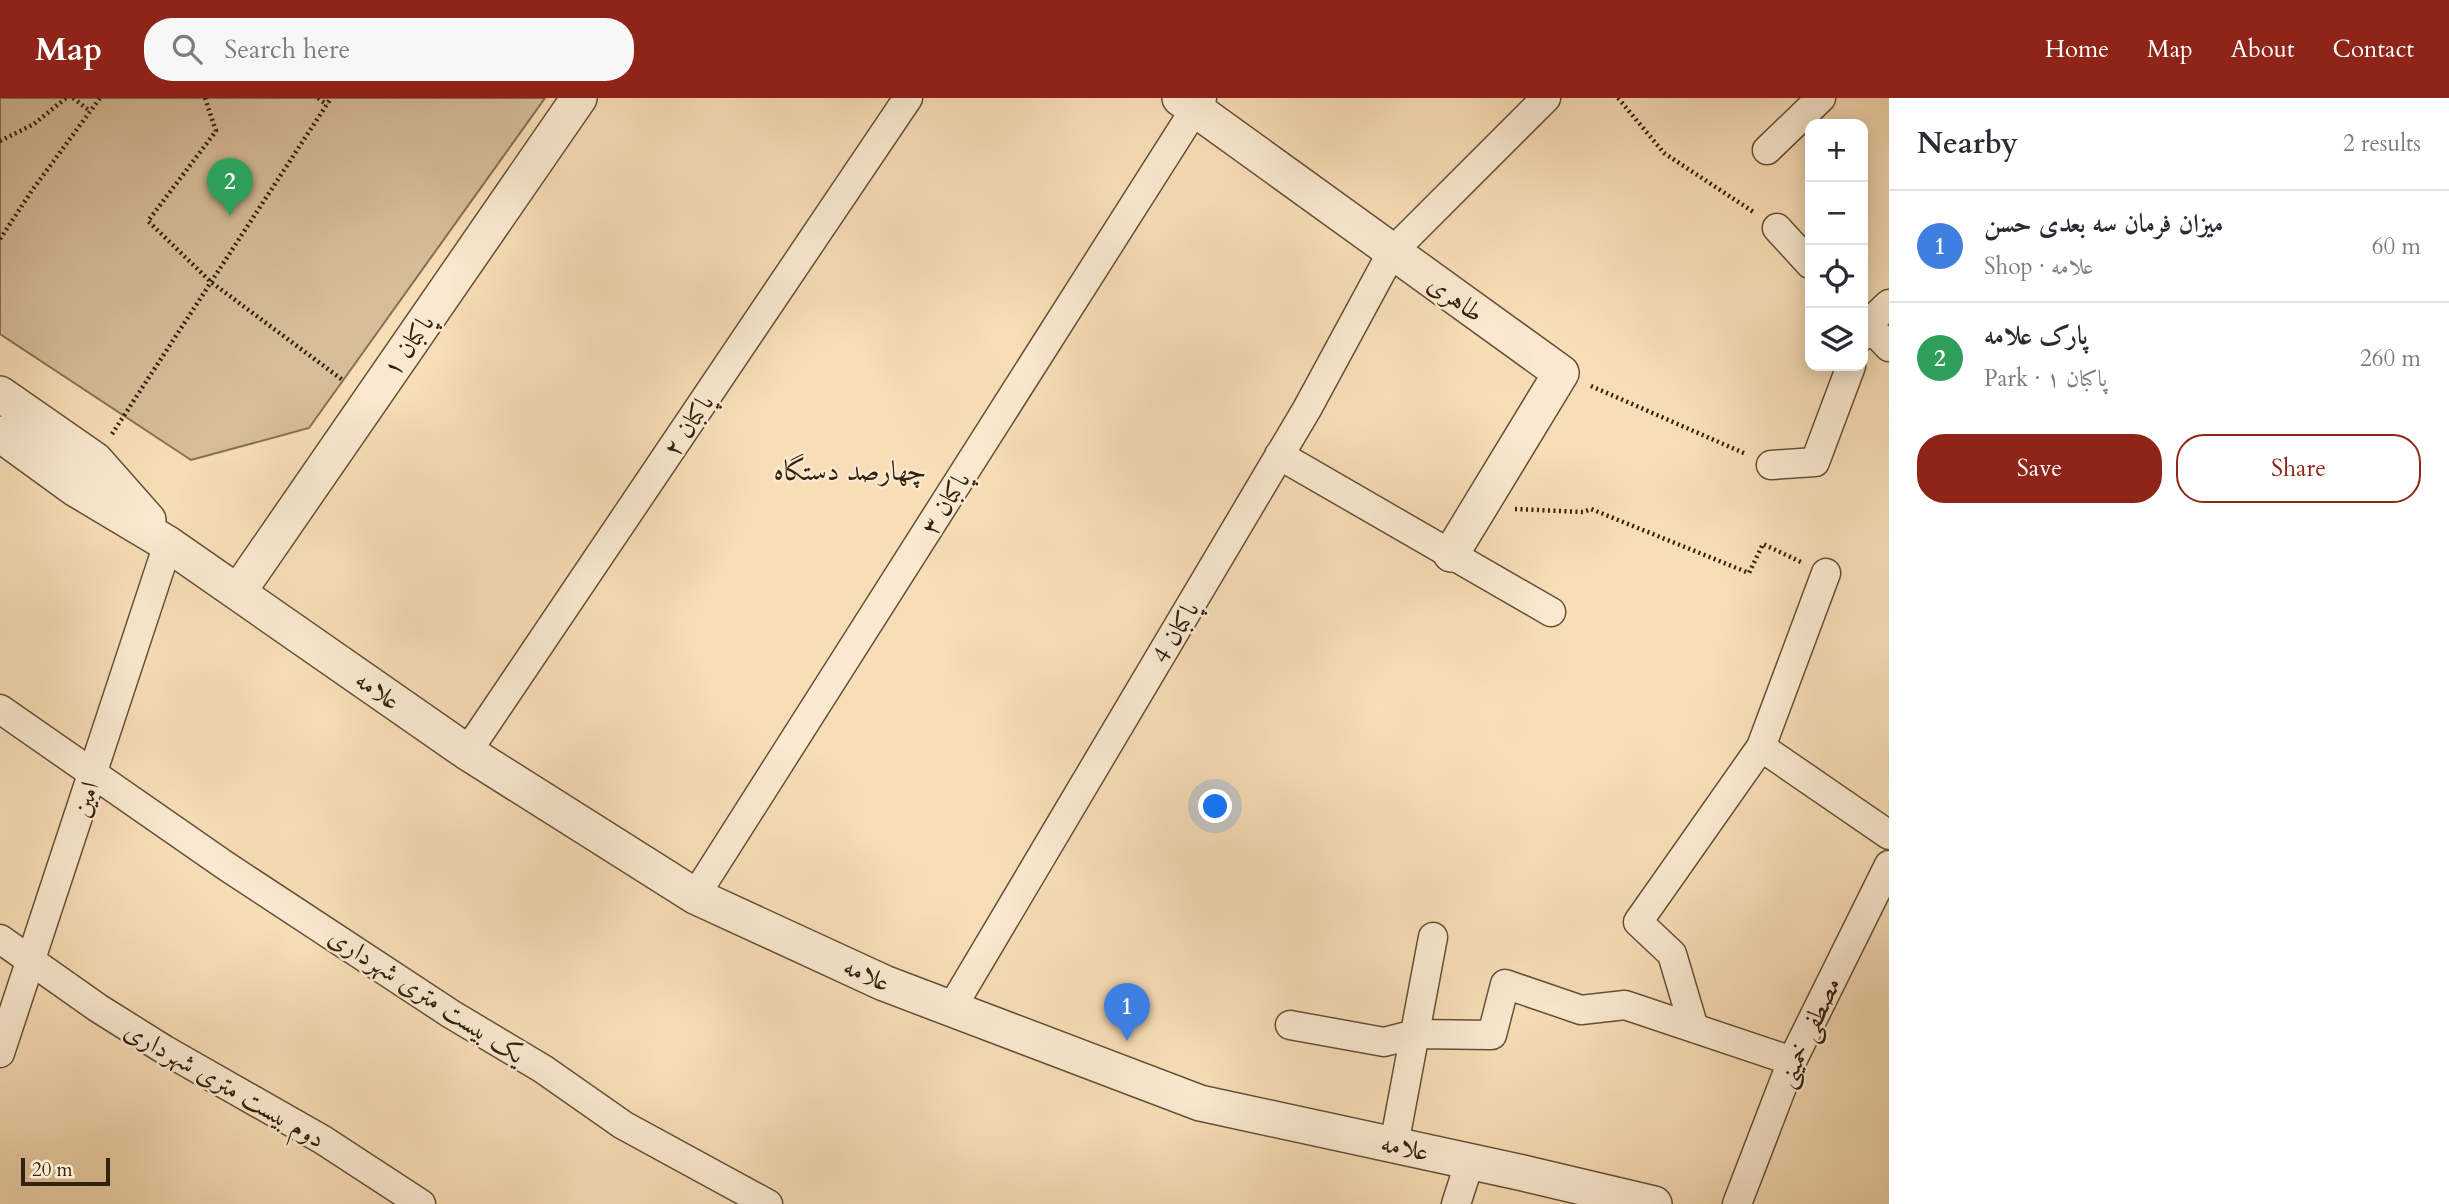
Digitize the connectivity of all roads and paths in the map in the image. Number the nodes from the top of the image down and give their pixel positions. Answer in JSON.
{"nodes":[{"id":1,"x":66,"y":98,"type":"edge"},
{"id":2,"x":73,"y":98,"type":"edge"},
{"id":3,"x":100,"y":98,"type":"edge"},
{"id":4,"x":205,"y":98,"type":"edge"},
{"id":5,"x":318,"y":98,"type":"edge"},
{"id":6,"x":331,"y":98,"type":"edge"},
{"id":7,"x":579,"y":98,"type":"edge"},
{"id":8,"x":908,"y":98,"type":"edge"},
{"id":9,"x":1546,"y":98,"type":"edge"},
{"id":10,"x":1618,"y":98,"type":"edge"},
{"id":11,"x":1821,"y":98,"type":"edge"},
{"id":12,"x":1196,"y":101,"type":"edge"},
{"id":13,"x":327,"y":105,"type":"junction"},
{"id":14,"x":90,"y":111,"type":"junction"},
{"id":15,"x":0,"y":141,"type":"edge"},
{"id":16,"x":1767,"y":150,"type":"dead end"},
{"id":17,"x":1777,"y":228,"type":"joint"},
{"id":18,"x":0,"y":239,"type":"edge"},
{"id":19,"x":1392,"y":251,"type":"junction"},
{"id":20,"x":1805,"y":259,"type":"edge"},
{"id":21,"x":212,"y":282,"type":"junction"},
{"id":22,"x":1889,"y":304,"type":"edge"},
{"id":23,"x":1868,"y":323,"type":"edge"},
{"id":24,"x":1868,"y":330,"type":"edge"},
{"id":25,"x":1889,"y":347,"type":"edge"},
{"id":26,"x":1850,"y":371,"type":"edge"},
{"id":27,"x":1561,"y":373,"type":"junction"},
{"id":28,"x":0,"y":394,"type":"edge"},
{"id":29,"x":370,"y":401,"type":"junction"},
{"id":30,"x":0,"y":434,"type":"edge"},
{"id":31,"x":1279,"y":455,"type":"junction"},
{"id":32,"x":95,"y":460,"type":"junction"},
{"id":33,"x":1771,"y":465,"type":"joint"},
{"id":34,"x":1479,"y":508,"type":"junction"},
{"id":35,"x":169,"y":544,"type":"junction"},
{"id":36,"x":1451,"y":554,"type":"junction"},
{"id":37,"x":1826,"y":573,"type":"joint"},
{"id":38,"x":238,"y":592,"type":"junction"},
{"id":39,"x":1551,"y":612,"type":"dead end"},
{"id":40,"x":0,"y":709,"type":"edge"},
{"id":41,"x":1761,"y":747,"type":"junction"},
{"id":42,"x":467,"y":752,"type":"junction"},
{"id":43,"x":94,"y":774,"type":"junction"},
{"id":44,"x":1889,"y":835,"type":"edge"},
{"id":45,"x":1889,"y":865,"type":"edge"},
{"id":46,"x":695,"y":896,"type":"junction"},
{"id":47,"x":1433,"y":937,"type":"dead end"},
{"id":48,"x":0,"y":939,"type":"edge"},
{"id":49,"x":31,"y":960,"type":"junction"},
{"id":50,"x":951,"y":1009,"type":"junction"},
{"id":51,"x":1290,"y":1025,"type":"dead end"},
{"id":52,"x":1694,"y":1028,"type":"junction"},
{"id":53,"x":1415,"y":1034,"type":"junction"},
{"id":54,"x":0,"y":1053,"type":"edge"},
{"id":55,"x":1792,"y":1061,"type":"junction"},
{"id":56,"x":1394,"y":1145,"type":"junction"},
{"id":57,"x":1470,"y":1161,"type":"junction"},
{"id":58,"x":421,"y":1204,"type":"edge"},
{"id":59,"x":768,"y":1204,"type":"edge"},
{"id":60,"x":1456,"y":1204,"type":"edge"},
{"id":61,"x":1654,"y":1204,"type":"edge"},
{"id":62,"x":1737,"y":1204,"type":"edge"}],
"edges":[{"from":1,"to":15,"type":"path"},
{"from":2,"to":14,"type":"path"},
{"from":3,"to":14,"type":"path"},
{"from":4,"to":21,"type":"path"},
{"from":5,"to":13,"type":"path"},
{"from":6,"to":13,"type":"path"},
{"from":7,"to":29,"type":"street","name":"پاکبان ۱"},
{"from":8,"to":42,"type":"street","name":"پاکبان ۲"},
{"from":9,"to":19,"type":"street","name":"پاکبان 4"},
{"from":10,"to":17,"type":"path"},
{"from":11,"to":16,"type":"street"},
{"from":12,"to":19,"type":"street","name":"طاهری"},
{"from":12,"to":46,"type":"street","name":"پاکبان ۳"},
{"from":13,"to":21,"type":"path"},
{"from":14,"to":18,"type":"path"},
{"from":17,"to":20,"type":"street"},
{"from":19,"to":27,"type":"street","name":"طاهری"},
{"from":19,"to":31,"type":"street","name":"پاکبان 4"},
{"from":21,"to":29,"type":"path"},
{"from":21,"to":32,"type":"path"},
{"from":22,"to":23,"type":"street"},
{"from":24,"to":25,"type":"street"},
{"from":26,"to":33,"type":"street"},
{"from":27,"to":33,"type":"path"},
{"from":27,"to":34,"type":"street"},
{"from":28,"to":32,"type":"street","name":"علامه"},
{"from":29,"to":38,"type":"street","name":"پاکبان ۱"},
{"from":30,"to":35,"type":"street","name":"علامه"},
{"from":31,"to":36,"type":"street"},
{"from":31,"to":50,"type":"street","name":"پاکبان 4"},
{"from":32,"to":35,"type":"street","name":"علامه"},
{"from":34,"to":36,"type":"street"},
{"from":34,"to":37,"type":"path"},
{"from":35,"to":38,"type":"street","name":"علامه"},
{"from":35,"to":43,"type":"street","name":"امین"},
{"from":36,"to":39,"type":"street"},
{"from":37,"to":41,"type":"street"},
{"from":38,"to":42,"type":"street","name":"علامه"},
{"from":40,"to":43,"type":"street","name":"یک بیست متری شهرداری"},
{"from":41,"to":44,"type":"street"},
{"from":41,"to":52,"type":"street"},
{"from":42,"to":46,"type":"street","name":"علامه"},
{"from":43,"to":49,"type":"street","name":"امین"},
{"from":43,"to":59,"type":"street","name":"یک بیست متری شهرداری"},
{"from":45,"to":55,"type":"street","name":"مصطفی خمینی"},
{"from":46,"to":50,"type":"street","name":"علامه"},
{"from":47,"to":53,"type":"street"},
{"from":48,"to":49,"type":"street","name":"دوم بیست متری شهرداری"},
{"from":49,"to":54,"type":"street","name":"امین"},
{"from":49,"to":58,"type":"street","name":"دوم بیست متری شهرداری"},
{"from":50,"to":56,"type":"street","name":"علامه"},
{"from":51,"to":53,"type":"street"},
{"from":52,"to":53,"type":"street"},
{"from":52,"to":55,"type":"street"},
{"from":53,"to":56,"type":"street"},
{"from":55,"to":62,"type":"street","name":"مصطفی خمینی"},
{"from":56,"to":57,"type":"street","name":"علامه"},
{"from":57,"to":60,"type":"street"},
{"from":57,"to":61,"type":"street","name":"علامه"}]}
